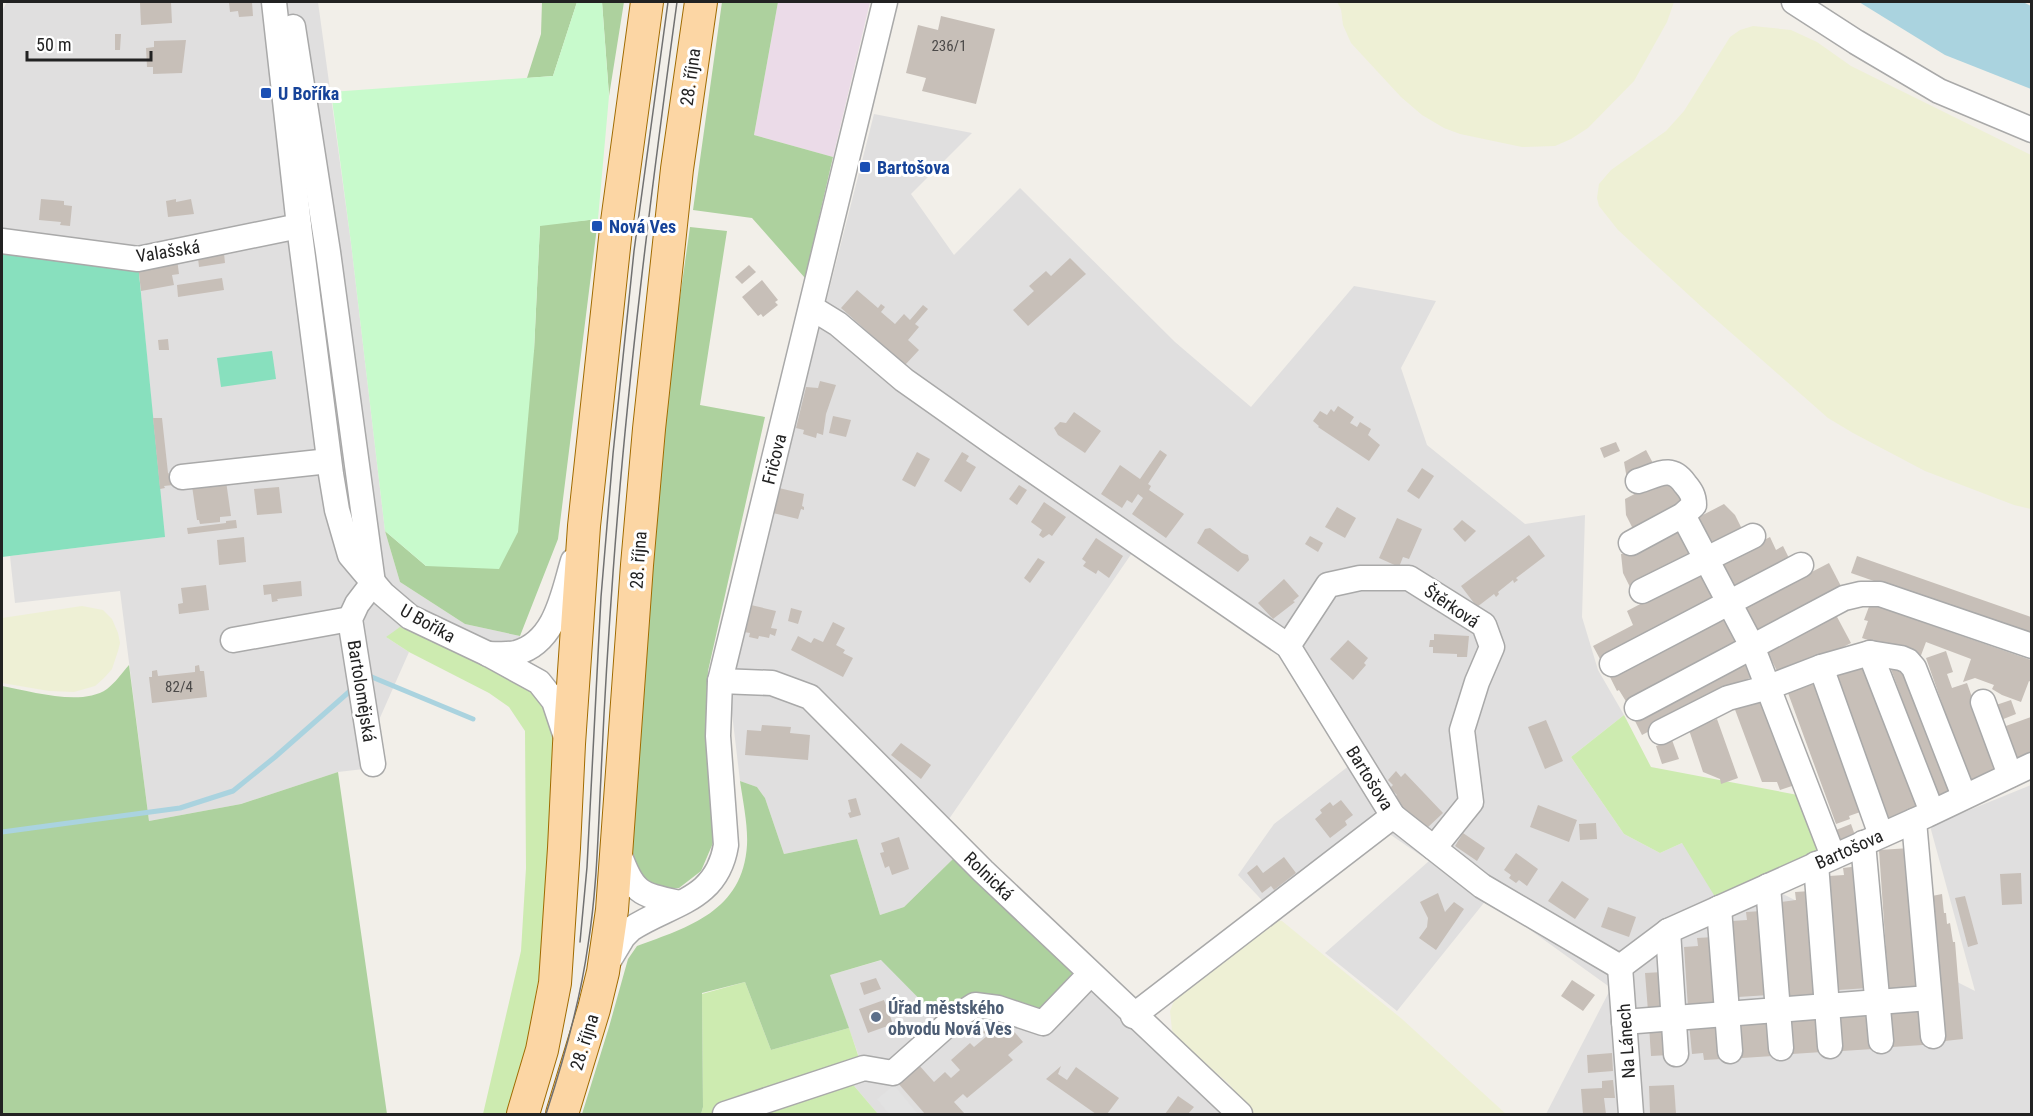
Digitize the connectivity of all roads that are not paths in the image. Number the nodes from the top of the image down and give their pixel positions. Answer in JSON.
{"nodes":[{"id":1,"x":274,"y":2,"type":"edge"},
{"id":2,"x":290,"y":2,"type":"edge"},
{"id":3,"x":647,"y":2,"type":"edge"},
{"id":4,"x":701,"y":2,"type":"edge"},
{"id":5,"x":885,"y":2,"type":"edge"},
{"id":6,"x":1794,"y":2,"type":"edge"},
{"id":7,"x":296,"y":117,"type":"junction"},
{"id":8,"x":2031,"y":130,"type":"edge"},
{"id":9,"x":299,"y":226,"type":"junction"},
{"id":10,"x":2,"y":241,"type":"edge"},
{"id":11,"x":812,"y":308,"type":"junction"},
{"id":12,"x":330,"y":468,"type":"junction"},
{"id":13,"x":182,"y":477,"type":"dead end"},
{"id":14,"x":284,"y":479,"type":"dead end"},
{"id":15,"x":1638,"y":481,"type":"dead end"},
{"id":16,"x":1683,"y":515,"type":"junction"},
{"id":17,"x":584,"y":526,"type":"junction"},
{"id":18,"x":1753,"y":536,"type":"dead end"},
{"id":19,"x":1631,"y":543,"type":"dead end"},
{"id":20,"x":1706,"y":560,"type":"junction"},
{"id":21,"x":1801,"y":565,"type":"dead end"},
{"id":22,"x":373,"y":583,"type":"junction"},
{"id":23,"x":1642,"y":591,"type":"dead end"},
{"id":24,"x":1730,"y":604,"type":"junction"},
{"id":25,"x":350,"y":619,"type":"junction"},
{"id":26,"x":233,"y":640,"type":"dead end"},
{"id":27,"x":1288,"y":646,"type":"junction"},
{"id":28,"x":1752,"y":646,"type":"junction"},
{"id":29,"x":2031,"y":646,"type":"edge"},
{"id":30,"x":1870,"y":653,"type":"junction"},
{"id":31,"x":488,"y":654,"type":"junction"},
{"id":32,"x":1612,"y":664,"type":"dead end"},
{"id":33,"x":1821,"y":667,"type":"junction"},
{"id":34,"x":720,"y":681,"type":"junction"},
{"id":35,"x":1769,"y":687,"type":"junction"},
{"id":36,"x":1983,"y":702,"type":"dead end"},
{"id":37,"x":1637,"y":708,"type":"dead end"},
{"id":38,"x":1661,"y":732,"type":"dead end"},
{"id":39,"x":568,"y":744,"type":"junction"},
{"id":40,"x":372,"y":764,"type":"dead end"},
{"id":41,"x":2021,"y":770,"type":"edge"},
{"id":42,"x":1964,"y":796,"type":"junction"},
{"id":43,"x":1393,"y":816,"type":"junction"},
{"id":44,"x":1923,"y":816,"type":"junction"},
{"id":45,"x":1872,"y":839,"type":"junction"},
{"id":46,"x":1434,"y":848,"type":"junction"},
{"id":47,"x":618,"y":851,"type":"junction"},
{"id":48,"x":1824,"y":860,"type":"junction"},
{"id":49,"x":1768,"y":886,"type":"junction"},
{"id":50,"x":680,"y":903,"type":"junction"},
{"id":51,"x":1719,"y":908,"type":"junction"},
{"id":52,"x":1668,"y":931,"type":"junction"},
{"id":53,"x":1620,"y":967,"type":"junction"},
{"id":54,"x":603,"y":972,"type":"junction"},
{"id":55,"x":1090,"y":974,"type":"junction"},
{"id":56,"x":1929,"y":998,"type":"junction"},
{"id":57,"x":1878,"y":1001,"type":"junction"},
{"id":58,"x":1828,"y":1006,"type":"junction"},
{"id":59,"x":1777,"y":1010,"type":"junction"},
{"id":60,"x":1727,"y":1013,"type":"junction"},
{"id":61,"x":1133,"y":1016,"type":"junction"},
{"id":62,"x":1674,"y":1018,"type":"junction"},
{"id":63,"x":1624,"y":1022,"type":"junction"},
{"id":64,"x":1932,"y":1036,"type":"dead end"},
{"id":65,"x":1881,"y":1041,"type":"dead end"},
{"id":66,"x":1830,"y":1046,"type":"dead end"},
{"id":67,"x":1781,"y":1048,"type":"dead end"},
{"id":68,"x":1730,"y":1051,"type":"dead end"},
{"id":69,"x":1676,"y":1053,"type":"dead end"},
{"id":70,"x":523,"y":1114,"type":"edge"},
{"id":71,"x":562,"y":1114,"type":"edge"},
{"id":72,"x":725,"y":1114,"type":"edge"},
{"id":73,"x":1240,"y":1114,"type":"edge"},
{"id":74,"x":1631,"y":1114,"type":"edge"}],
"edges":[{"from":1,"to":7,"type":"street","name":"U Boříka"},
{"from":2,"to":7,"type":"street","name":"U Boříka"},
{"from":3,"to":17,"type":"main road"},
{"from":4,"to":47,"type":"main road","name":"28. října"},
{"from":5,"to":11,"type":"street","name":"Fričova"},
{"from":6,"to":8,"type":"street"},
{"from":7,"to":9,"type":"street","name":"U Boříka"},
{"from":7,"to":22,"type":"street","name":"U Boříka"},
{"from":9,"to":10,"type":"street","name":"Valašská"},
{"from":9,"to":12,"type":"street","name":"U Boříka"},
{"from":11,"to":27,"type":"street","name":"Bartošova"},
{"from":11,"to":34,"type":"street","name":"Fričova"},
{"from":12,"to":13,"type":"street"},
{"from":12,"to":14,"type":"street"},
{"from":12,"to":22,"type":"street","name":"U Boříka"},
{"from":15,"to":16,"type":"street"},
{"from":16,"to":19,"type":"street"},
{"from":16,"to":20,"type":"street"},
{"from":17,"to":31,"type":"street"},
{"from":17,"to":39,"type":"main road"},
{"from":18,"to":20,"type":"street"},
{"from":20,"to":23,"type":"street"},
{"from":20,"to":24,"type":"street"},
{"from":21,"to":24,"type":"street"},
{"from":22,"to":25,"type":"street","name":"Bartolomějská"},
{"from":22,"to":31,"type":"street","name":"U Boříka"},
{"from":24,"to":28,"type":"street"},
{"from":24,"to":32,"type":"street"},
{"from":25,"to":26,"type":"street","name":"Bartolomějská"},
{"from":25,"to":40,"type":"street","name":"Bartolomějská"},
{"from":27,"to":43,"type":"street","name":"Bartošova"},
{"from":27,"to":46,"type":"street","name":"Štěrková"},
{"from":28,"to":29,"type":"street"},
{"from":28,"to":35,"type":"street"},
{"from":28,"to":37,"type":"street"},
{"from":30,"to":33,"type":"street"},
{"from":30,"to":42,"type":"street"},
{"from":30,"to":44,"type":"street"},
{"from":31,"to":39,"type":"street","name":"U Boříka"},
{"from":33,"to":35,"type":"street"},
{"from":33,"to":45,"type":"street"},
{"from":34,"to":50,"type":"street","name":"Fričova"},
{"from":34,"to":55,"type":"street","name":"Rolnická"},
{"from":35,"to":38,"type":"street"},
{"from":35,"to":48,"type":"street"},
{"from":36,"to":41,"type":"street"},
{"from":39,"to":70,"type":"main road"},
{"from":41,"to":42,"type":"street","name":"Bartošova"},
{"from":42,"to":44,"type":"street","name":"Bartošova"},
{"from":43,"to":46,"type":"street","name":"Bartošova"},
{"from":43,"to":61,"type":"street"},
{"from":44,"to":45,"type":"street","name":"Bartošova"},
{"from":44,"to":56,"type":"street"},
{"from":45,"to":48,"type":"street","name":"Bartošova"},
{"from":45,"to":57,"type":"street"},
{"from":46,"to":53,"type":"street","name":"Bartošova"},
{"from":47,"to":50,"type":"street"},
{"from":47,"to":54,"type":"main road","name":"28. října"},
{"from":48,"to":49,"type":"street","name":"Bartošova"},
{"from":48,"to":58,"type":"street"},
{"from":49,"to":51,"type":"street","name":"Bartošova"},
{"from":49,"to":59,"type":"street"},
{"from":50,"to":54,"type":"street","name":"Fričova"},
{"from":51,"to":52,"type":"street","name":"Bartošova"},
{"from":51,"to":60,"type":"street"},
{"from":52,"to":53,"type":"street","name":"Bartošova"},
{"from":52,"to":62,"type":"street"},
{"from":53,"to":63,"type":"street","name":"Na Lánech"},
{"from":54,"to":71,"type":"main road","name":"28. října"},
{"from":55,"to":61,"type":"street","name":"Rolnická"},
{"from":55,"to":72,"type":"street"},
{"from":56,"to":57,"type":"street"},
{"from":56,"to":64,"type":"street"},
{"from":57,"to":58,"type":"street"},
{"from":57,"to":65,"type":"street"},
{"from":58,"to":59,"type":"street"},
{"from":58,"to":66,"type":"street"},
{"from":59,"to":60,"type":"street"},
{"from":59,"to":67,"type":"street"},
{"from":60,"to":62,"type":"street"},
{"from":60,"to":68,"type":"street"},
{"from":61,"to":73,"type":"street","name":"Rolnická"},
{"from":62,"to":63,"type":"street"},
{"from":62,"to":69,"type":"street"},
{"from":63,"to":74,"type":"street","name":"Na Lánech"}]}
